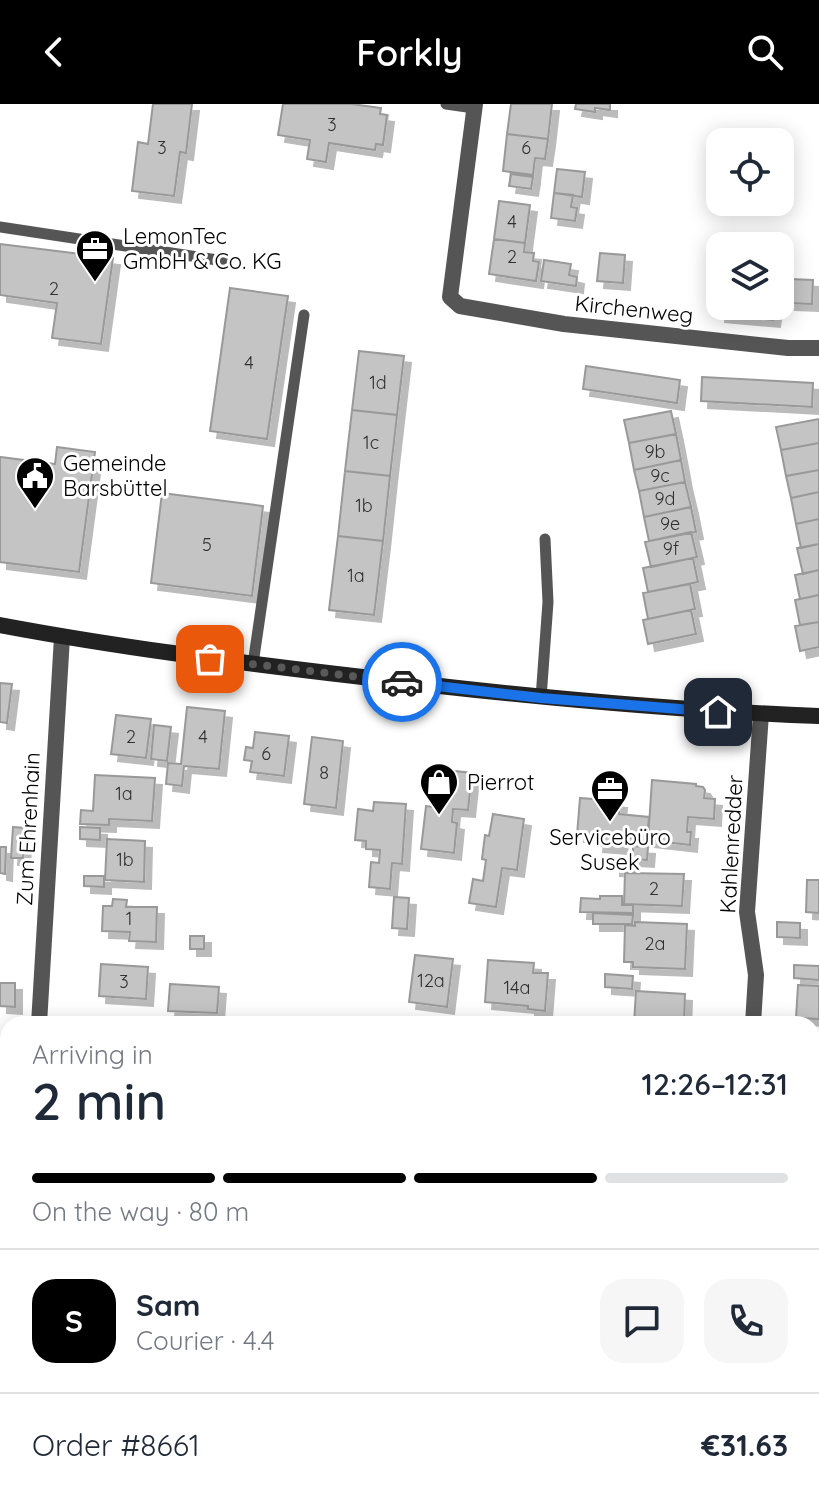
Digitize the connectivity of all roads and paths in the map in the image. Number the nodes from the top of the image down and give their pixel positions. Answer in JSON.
{"nodes":[{"id":1,"x":446,"y":104,"type":"edge"},
{"id":2,"x":474,"y":106,"type":"edge"},
{"id":3,"x":0,"y":227,"type":"edge"},
{"id":4,"x":224,"y":261,"type":"dead end"},
{"id":5,"x":304,"y":315,"type":"dead end"},
{"id":6,"x":819,"y":348,"type":"edge"},
{"id":7,"x":545,"y":539,"type":"dead end"},
{"id":8,"x":0,"y":625,"type":"edge"},
{"id":9,"x":62,"y":637,"type":"junction"},
{"id":10,"x":253,"y":664,"type":"junction"},
{"id":11,"x":541,"y":698,"type":"junction"},
{"id":12,"x":761,"y":714,"type":"junction"},
{"id":13,"x":819,"y":716,"type":"edge"},
{"id":14,"x":39,"y":1016,"type":"edge"},
{"id":15,"x":753,"y":1016,"type":"edge"}],
"edges":[{"from":1,"to":2,"type":"lane"},
{"from":2,"to":6,"type":"street","name":"Kirchenweg"},
{"from":3,"to":4,"type":"lane"},
{"from":5,"to":10,"type":"lane"},
{"from":7,"to":11,"type":"lane"},
{"from":8,"to":9,"type":"street"},
{"from":9,"to":10,"type":"street"},
{"from":9,"to":14,"type":"street","name":"Zum Ehrenhain"},
{"from":10,"to":11,"type":"street"},
{"from":11,"to":12,"type":"street"},
{"from":12,"to":13,"type":"street"},
{"from":12,"to":15,"type":"street","name":"Kahlenredder"}]}
